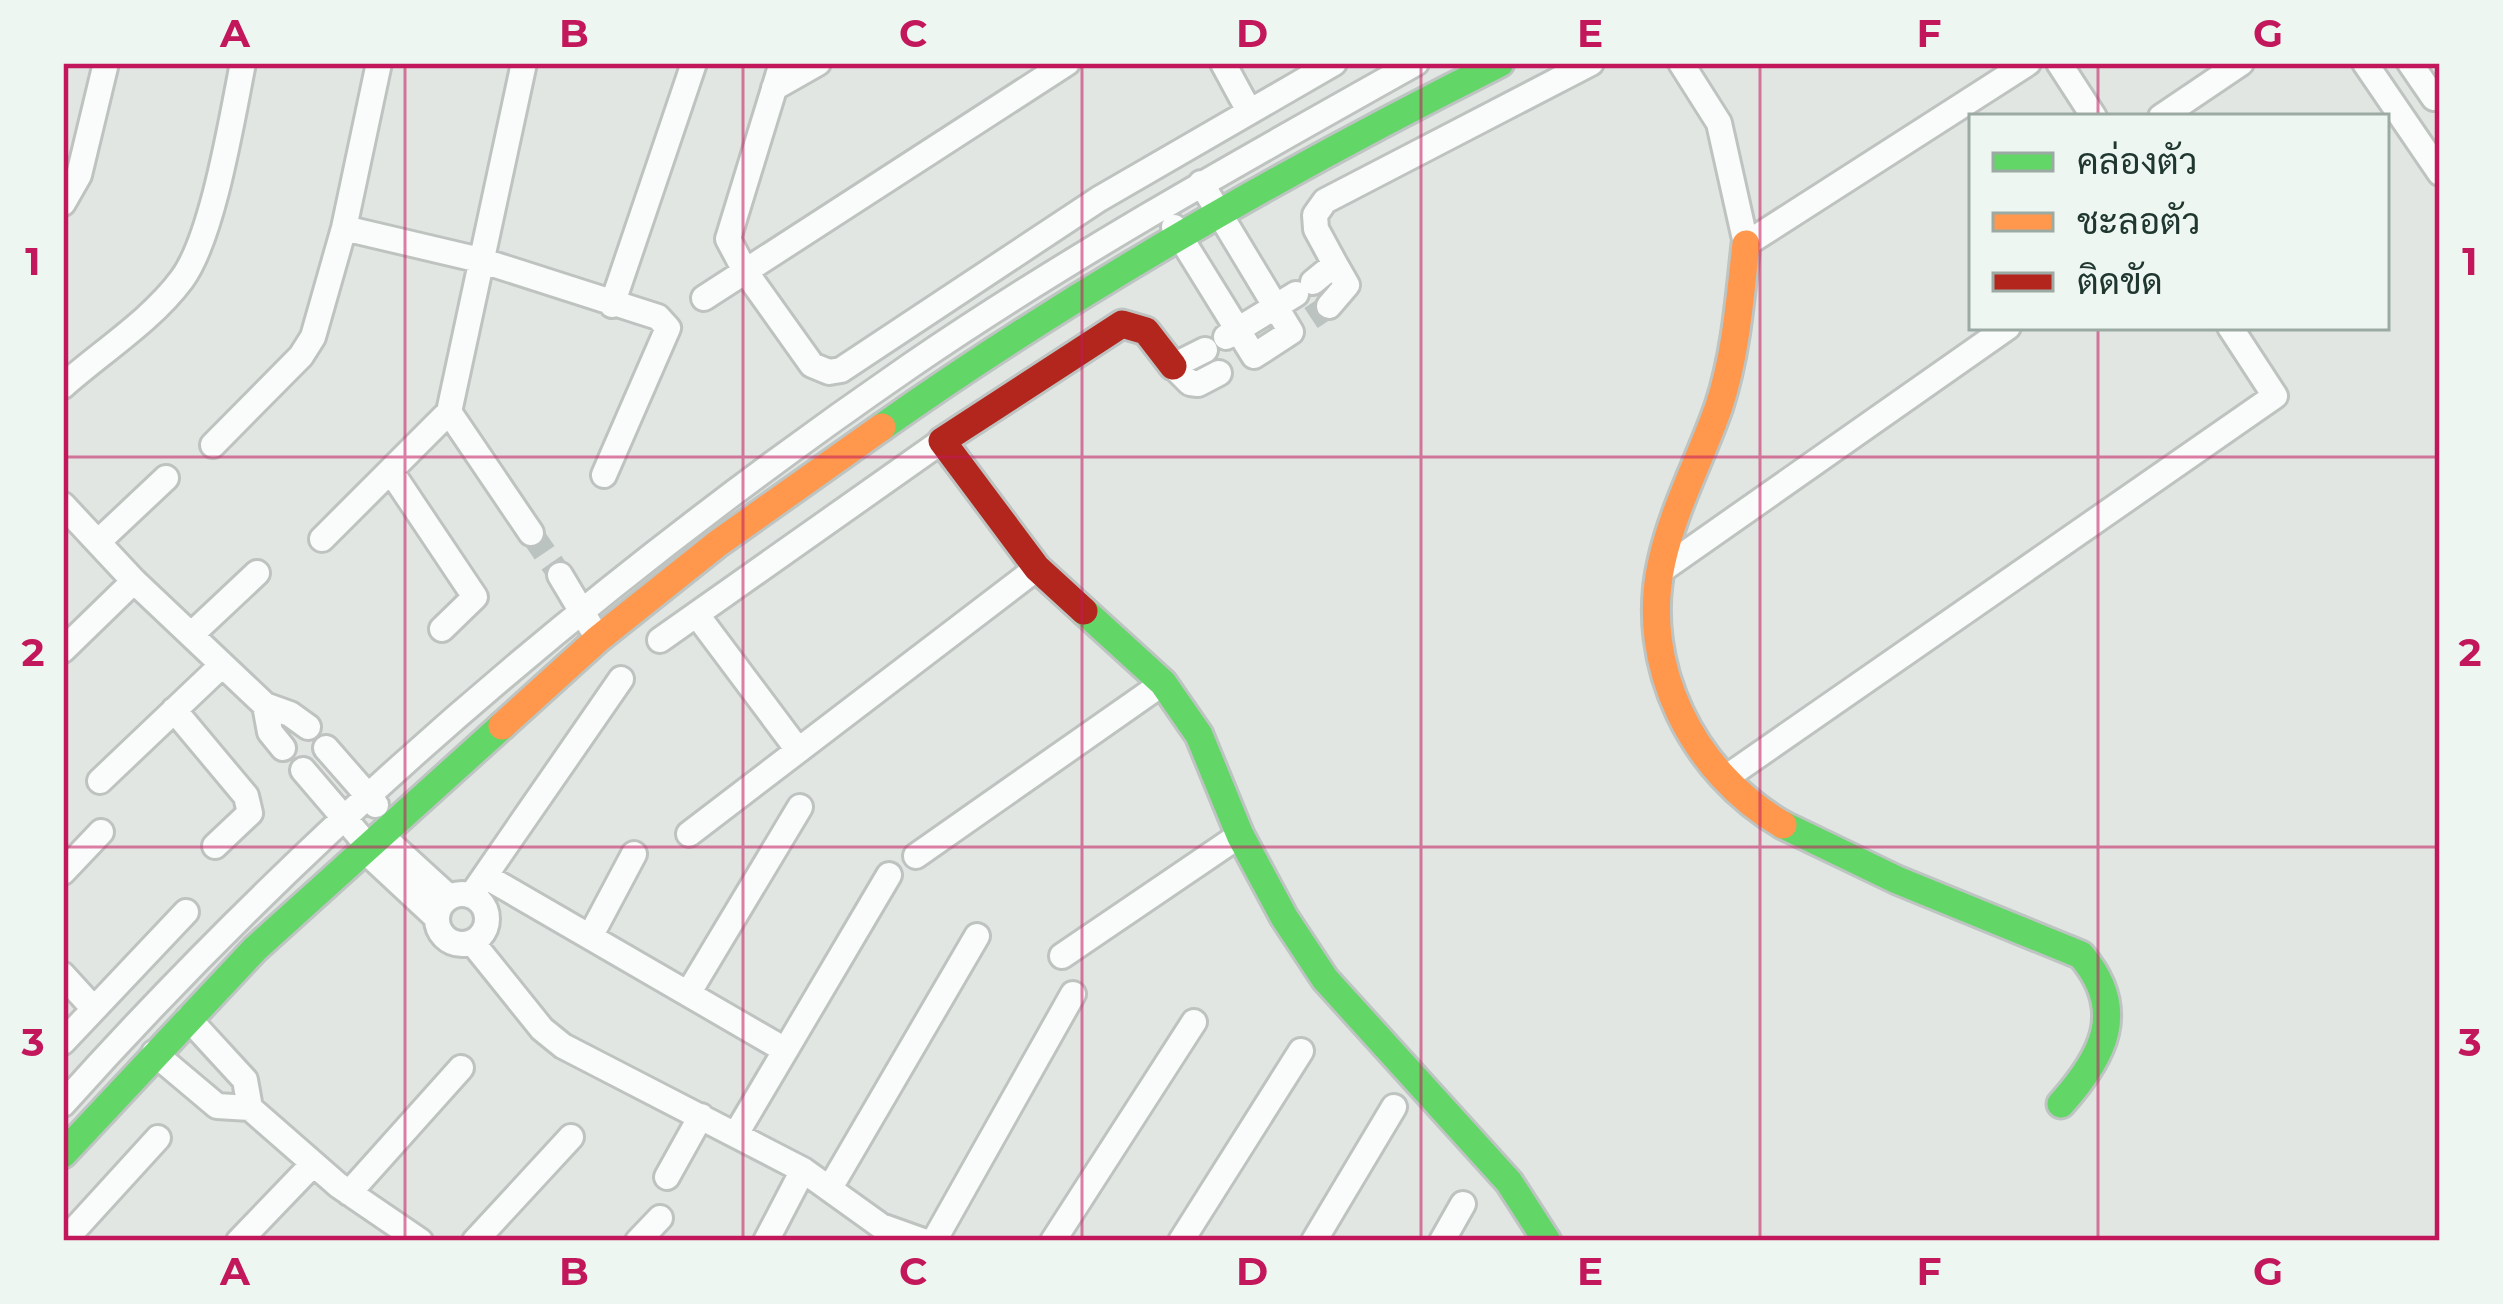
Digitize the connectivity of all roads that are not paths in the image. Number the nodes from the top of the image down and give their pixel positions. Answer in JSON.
{"nodes":[{"id":1,"x":106,"y":63,"type":"edge"},
{"id":2,"x":243,"y":63,"type":"edge"},
{"id":3,"x":379,"y":63,"type":"edge"},
{"id":4,"x":524,"y":63,"type":"edge"},
{"id":5,"x":694,"y":63,"type":"edge"},
{"id":6,"x":782,"y":63,"type":"edge"},
{"id":7,"x":818,"y":63,"type":"edge"},
{"id":8,"x":1066,"y":63,"type":"edge"},
{"id":9,"x":1223,"y":63,"type":"edge"},
{"id":10,"x":1334,"y":63,"type":"edge"},
{"id":11,"x":1416,"y":63,"type":"edge"},
{"id":12,"x":1591,"y":63,"type":"edge"},
{"id":13,"x":1681,"y":63,"type":"edge"},
{"id":14,"x":2028,"y":63,"type":"edge"},
{"id":15,"x":2059,"y":63,"type":"edge"},
{"id":16,"x":2241,"y":63,"type":"edge"},
{"id":17,"x":2365,"y":63,"type":"edge"},
{"id":18,"x":2410,"y":63,"type":"edge"},
{"id":19,"x":1488,"y":66,"type":"edge"},
{"id":20,"x":774,"y":88,"type":"junction"},
{"id":21,"x":2438,"y":99,"type":"edge"},
{"id":22,"x":1249,"y":111,"type":"junction"},
{"id":23,"x":2092,"y":114,"type":"edge"},
{"id":24,"x":2166,"y":114,"type":"edge"},
{"id":25,"x":2440,"y":173,"type":"edge"},
{"id":26,"x":1201,"y":183,"type":"junction"},
{"id":27,"x":63,"y":202,"type":"edge"},
{"id":28,"x":1163,"y":207,"type":"junction"},
{"id":29,"x":1220,"y":214,"type":"junction"},
{"id":30,"x":344,"y":228,"type":"junction"},
{"id":31,"x":1181,"y":238,"type":"junction"},
{"id":32,"x":1746,"y":244,"type":"junction"},
{"id":33,"x":480,"y":260,"type":"junction"},
{"id":34,"x":1335,"y":264,"type":"junction"},
{"id":35,"x":745,"y":271,"type":"junction"},
{"id":36,"x":1295,"y":294,"type":"junction"},
{"id":37,"x":704,"y":298,"type":"dead end"},
{"id":38,"x":611,"y":305,"type":"junction"},
{"id":39,"x":1310,"y":319,"type":"junction"},
{"id":40,"x":2004,"y":330,"type":"edge"},
{"id":41,"x":2232,"y":330,"type":"edge"},
{"id":42,"x":1222,"y":339,"type":"junction"},
{"id":43,"x":1238,"y":364,"type":"junction"},
{"id":44,"x":1173,"y":366,"type":"junction"},
{"id":45,"x":63,"y":386,"type":"edge"},
{"id":46,"x":449,"y":412,"type":"junction"},
{"id":47,"x":942,"y":441,"type":"junction"},
{"id":48,"x":213,"y":445,"type":"dead end"},
{"id":49,"x":392,"y":472,"type":"junction"},
{"id":50,"x":604,"y":475,"type":"dead end"},
{"id":51,"x":166,"y":478,"type":"dead end"},
{"id":52,"x":63,"y":505,"type":"edge"},
{"id":53,"x":531,"y":533,"type":"tunnel mouth"},
{"id":54,"x":322,"y":539,"type":"dead end"},
{"id":55,"x":98,"y":542,"type":"junction"},
{"id":56,"x":1037,"y":568,"type":"junction"},
{"id":57,"x":1659,"y":572,"type":"junction"},
{"id":58,"x":256,"y":573,"type":"dead end"},
{"id":59,"x":560,"y":575,"type":"tunnel mouth"},
{"id":60,"x":134,"y":581,"type":"junction"},
{"id":61,"x":584,"y":614,"type":"junction"},
{"id":62,"x":698,"y":615,"type":"junction"},
{"id":63,"x":442,"y":629,"type":"dead end"},
{"id":64,"x":191,"y":635,"type":"junction"},
{"id":65,"x":598,"y":639,"type":"junction"},
{"id":66,"x":660,"y":640,"type":"dead end"},
{"id":67,"x":63,"y":650,"type":"edge"},
{"id":68,"x":222,"y":665,"type":"junction"},
{"id":69,"x":621,"y":679,"type":"dead end"},
{"id":70,"x":1163,"y":683,"type":"junction"},
{"id":71,"x":265,"y":705,"type":"junction"},
{"id":72,"x":174,"y":710,"type":"junction"},
{"id":73,"x":308,"y":727,"type":"dead end"},
{"id":74,"x":283,"y":748,"type":"dead end"},
{"id":75,"x":326,"y":748,"type":"dead end"},
{"id":76,"x":798,"y":750,"type":"junction"},
{"id":77,"x":303,"y":770,"type":"dead end"},
{"id":78,"x":1724,"y":779,"type":"junction"},
{"id":79,"x":100,"y":781,"type":"dead end"},
{"id":80,"x":369,"y":796,"type":"junction"},
{"id":81,"x":800,"y":807,"type":"dead end"},
{"id":82,"x":344,"y":819,"type":"junction"},
{"id":83,"x":101,"y":832,"type":"dead end"},
{"id":84,"x":689,"y":834,"type":"dead end"},
{"id":85,"x":1240,"y":835,"type":"junction"},
{"id":86,"x":376,"y":839,"type":"junction"},
{"id":87,"x":214,"y":846,"type":"dead end"},
{"id":88,"x":634,"y":854,"type":"dead end"},
{"id":89,"x":916,"y":856,"type":"dead end"},
{"id":90,"x":63,"y":872,"type":"edge"},
{"id":91,"x":889,"y":874,"type":"dead end"},
{"id":92,"x":460,"y":897,"type":"junction"},
{"id":93,"x":186,"y":912,"type":"dead end"},
{"id":94,"x":591,"y":935,"type":"junction"},
{"id":95,"x":976,"y":936,"type":"dead end"},
{"id":96,"x":472,"y":942,"type":"junction"},
{"id":97,"x":1062,"y":956,"type":"dead end"},
{"id":98,"x":63,"y":975,"type":"edge"},
{"id":99,"x":689,"y":992,"type":"junction"},
{"id":100,"x":1073,"y":994,"type":"dead end"},
{"id":101,"x":94,"y":1009,"type":"junction"},
{"id":102,"x":188,"y":1018,"type":"junction"},
{"id":103,"x":1194,"y":1022,"type":"dead end"},
{"id":104,"x":63,"y":1042,"type":"edge"},
{"id":105,"x":785,"y":1050,"type":"junction"},
{"id":106,"x":1301,"y":1051,"type":"dead end"},
{"id":107,"x":154,"y":1053,"type":"junction"},
{"id":108,"x":461,"y":1068,"type":"dead end"},
{"id":109,"x":63,"y":1104,"type":"edge"},
{"id":110,"x":2061,"y":1104,"type":"dead end"},
{"id":111,"x":1394,"y":1107,"type":"dead end"},
{"id":112,"x":250,"y":1108,"type":"junction"},
{"id":113,"x":701,"y":1116,"type":"junction"},
{"id":114,"x":736,"y":1134,"type":"junction"},
{"id":115,"x":571,"y":1137,"type":"dead end"},
{"id":116,"x":158,"y":1138,"type":"dead end"},
{"id":117,"x":63,"y":1154,"type":"edge"},
{"id":118,"x":313,"y":1164,"type":"junction"},
{"id":119,"x":803,"y":1169,"type":"junction"},
{"id":120,"x":667,"y":1177,"type":"dead end"},
{"id":121,"x":830,"y":1188,"type":"junction"},
{"id":122,"x":349,"y":1193,"type":"junction"},
{"id":123,"x":1463,"y":1204,"type":"dead end"},
{"id":124,"x":660,"y":1218,"type":"dead end"},
{"id":125,"x":391,"y":1233,"type":"edge"},
{"id":126,"x":64,"y":1241,"type":"edge"},
{"id":127,"x":239,"y":1241,"type":"edge"},
{"id":128,"x":420,"y":1241,"type":"edge"},
{"id":129,"x":475,"y":1241,"type":"edge"},
{"id":130,"x":638,"y":1241,"type":"edge"},
{"id":131,"x":766,"y":1241,"type":"edge"},
{"id":132,"x":923,"y":1241,"type":"edge"},
{"id":133,"x":934,"y":1241,"type":"edge"},
{"id":134,"x":1053,"y":1241,"type":"edge"},
{"id":135,"x":1181,"y":1241,"type":"edge"},
{"id":136,"x":1314,"y":1241,"type":"edge"},
{"id":137,"x":1442,"y":1241,"type":"edge"},
{"id":138,"x":1547,"y":1241,"type":"edge"}],
"edges":[{"from":1,"to":27,"type":"street"},
{"from":2,"to":45,"type":"street"},
{"from":3,"to":30,"type":"street"},
{"from":4,"to":33,"type":"street"},
{"from":5,"to":38,"type":"street"},
{"from":6,"to":20,"type":"street"},
{"from":7,"to":20,"type":"street"},
{"from":8,"to":35,"type":"street"},
{"from":9,"to":22,"type":"street"},
{"from":10,"to":22,"type":"street"},
{"from":11,"to":26,"type":"street"},
{"from":12,"to":34,"type":"street"},
{"from":13,"to":32,"type":"street"},
{"from":14,"to":32,"type":"street"},
{"from":15,"to":23,"type":"street"},
{"from":16,"to":24,"type":"street"},
{"from":17,"to":25,"type":"street"},
{"from":18,"to":21,"type":"street"},
{"from":19,"to":29,"type":"street"},
{"from":20,"to":35,"type":"street"},
{"from":22,"to":35,"type":"street"},
{"from":26,"to":28,"type":"street"},
{"from":26,"to":29,"type":"street"},
{"from":28,"to":31,"type":"street"},
{"from":28,"to":61,"type":"street"},
{"from":29,"to":31,"type":"street"},
{"from":29,"to":36,"type":"street"},
{"from":30,"to":33,"type":"street"},
{"from":30,"to":48,"type":"street"},
{"from":31,"to":42,"type":"street"},
{"from":31,"to":65,"type":"street"},
{"from":32,"to":57,"type":"street"},
{"from":33,"to":38,"type":"street"},
{"from":33,"to":46,"type":"street"},
{"from":34,"to":36,"type":"street"},
{"from":34,"to":39,"type":"street"},
{"from":35,"to":37,"type":"street"},
{"from":36,"to":39,"type":"street"},
{"from":36,"to":42,"type":"street"},
{"from":38,"to":50,"type":"street"},
{"from":39,"to":43,"type":"street"},
{"from":40,"to":57,"type":"street"},
{"from":41,"to":78,"type":"street"},
{"from":42,"to":43,"type":"street"},
{"from":42,"to":44,"type":"street"},
{"from":43,"to":44,"type":"street"},
{"from":44,"to":47,"type":"street"},
{"from":46,"to":49,"type":"street"},
{"from":46,"to":53,"type":"street"},
{"from":47,"to":56,"type":"street"},
{"from":47,"to":62,"type":"street"},
{"from":49,"to":54,"type":"street"},
{"from":49,"to":63,"type":"street"},
{"from":51,"to":55,"type":"street"},
{"from":52,"to":55,"type":"street"},
{"from":55,"to":60,"type":"street"},
{"from":56,"to":70,"type":"street"},
{"from":56,"to":76,"type":"street"},
{"from":57,"to":78,"type":"street"},
{"from":58,"to":64,"type":"street"},
{"from":59,"to":61,"type":"street"},
{"from":60,"to":64,"type":"street"},
{"from":60,"to":67,"type":"street"},
{"from":61,"to":65,"type":"street"},
{"from":61,"to":80,"type":"street"},
{"from":62,"to":66,"type":"street"},
{"from":62,"to":76,"type":"street"},
{"from":64,"to":68,"type":"street"},
{"from":65,"to":86,"type":"street"},
{"from":68,"to":71,"type":"street"},
{"from":68,"to":72,"type":"street"},
{"from":69,"to":92,"type":"street"},
{"from":70,"to":85,"type":"street"},
{"from":70,"to":89,"type":"street"},
{"from":71,"to":73,"type":"street"},
{"from":71,"to":74,"type":"street"},
{"from":72,"to":79,"type":"street"},
{"from":72,"to":87,"type":"street"},
{"from":75,"to":80,"type":"street"},
{"from":76,"to":84,"type":"street"},
{"from":77,"to":82,"type":"street"},
{"from":78,"to":110,"type":"street"},
{"from":80,"to":82,"type":"street"},
{"from":80,"to":86,"type":"street"},
{"from":81,"to":99,"type":"street"},
{"from":82,"to":86,"type":"street"},
{"from":82,"to":109,"type":"street"},
{"from":83,"to":90,"type":"street"},
{"from":85,"to":97,"type":"street"},
{"from":85,"to":138,"type":"street"},
{"from":86,"to":92,"type":"street"},
{"from":86,"to":102,"type":"street"},
{"from":88,"to":94,"type":"street"},
{"from":91,"to":105,"type":"street"},
{"from":92,"to":94,"type":"street"},
{"from":92,"to":96,"type":"street"},
{"from":92,"to":96,"type":"street"},
{"from":93,"to":101,"type":"street"},
{"from":94,"to":99,"type":"street"},
{"from":95,"to":121,"type":"street"},
{"from":96,"to":113,"type":"street"},
{"from":98,"to":101,"type":"street"},
{"from":99,"to":105,"type":"street"},
{"from":100,"to":133,"type":"street"},
{"from":101,"to":104,"type":"street"},
{"from":102,"to":107,"type":"street"},
{"from":102,"to":112,"type":"street"},
{"from":103,"to":134,"type":"street"},
{"from":105,"to":114,"type":"street"},
{"from":106,"to":135,"type":"street"},
{"from":107,"to":112,"type":"street"},
{"from":107,"to":117,"type":"street"},
{"from":108,"to":122,"type":"street"},
{"from":111,"to":136,"type":"street"},
{"from":112,"to":118,"type":"street"},
{"from":113,"to":114,"type":"street"},
{"from":113,"to":120,"type":"street"},
{"from":114,"to":119,"type":"street"},
{"from":115,"to":129,"type":"street"},
{"from":116,"to":126,"type":"street"},
{"from":118,"to":122,"type":"street"},
{"from":118,"to":127,"type":"street"},
{"from":119,"to":121,"type":"street"},
{"from":119,"to":131,"type":"street"},
{"from":121,"to":132,"type":"street"},
{"from":122,"to":125,"type":"street"},
{"from":123,"to":137,"type":"street"},
{"from":124,"to":130,"type":"street"},
{"from":125,"to":128,"type":"street"}]}
